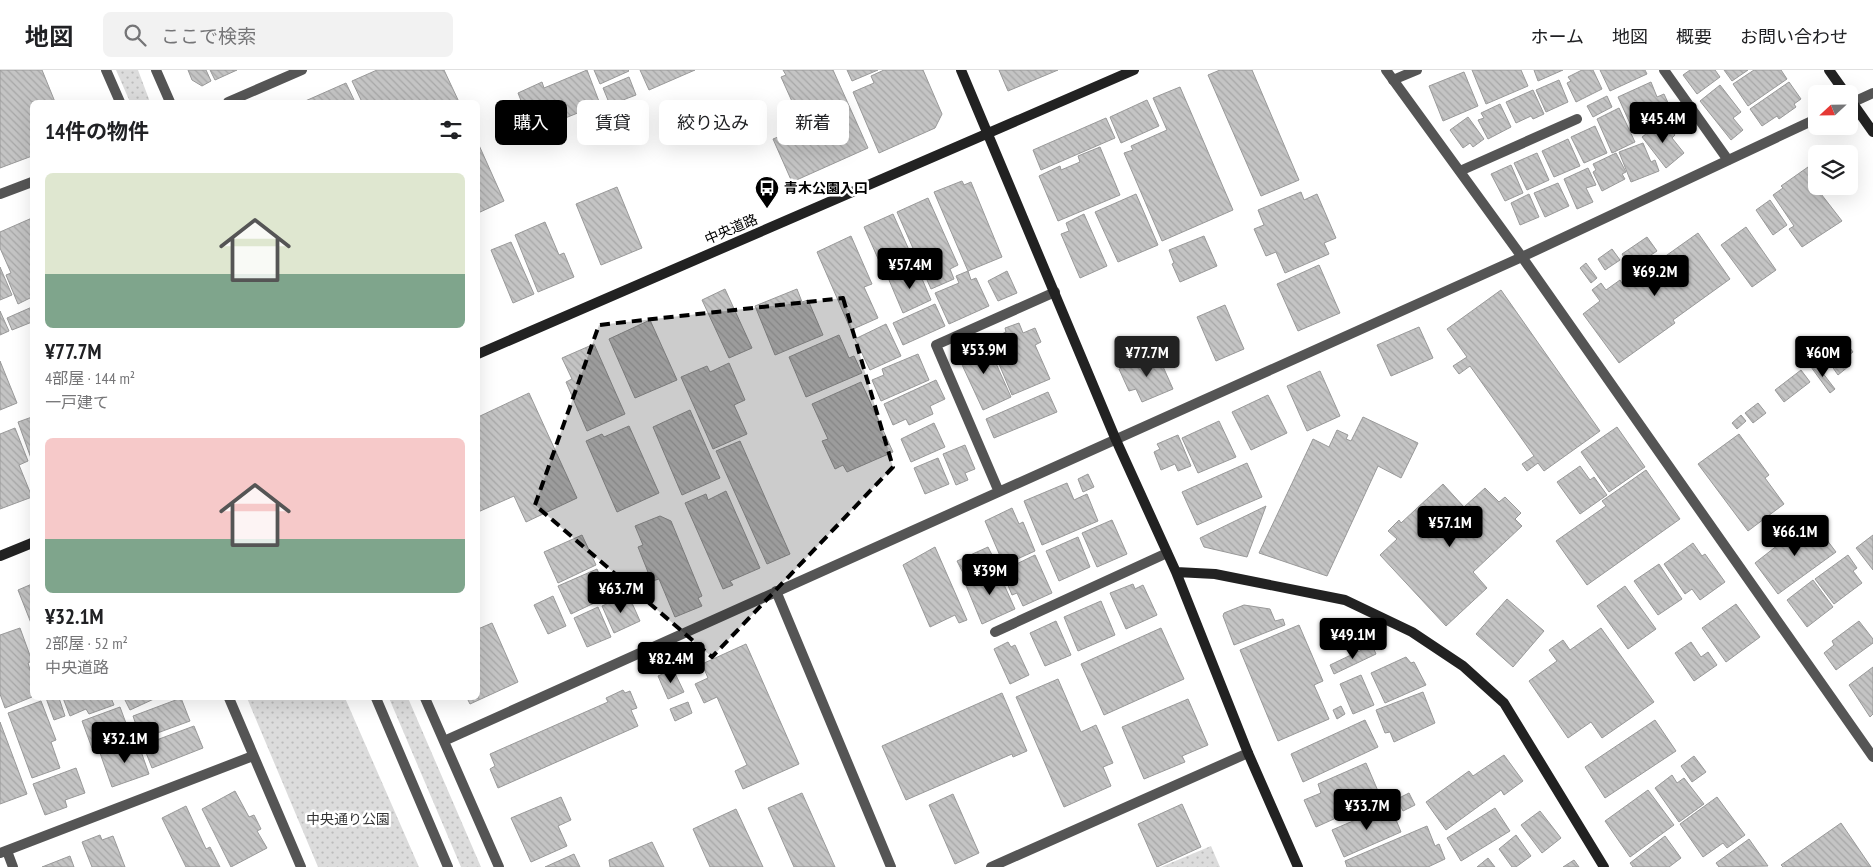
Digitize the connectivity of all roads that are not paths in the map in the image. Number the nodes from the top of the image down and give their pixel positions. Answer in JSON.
{"nodes":[{"id":1,"x":106,"y":70,"type":"edge"},
{"id":2,"x":156,"y":70,"type":"edge"},
{"id":3,"x":302,"y":70,"type":"edge"},
{"id":4,"x":962,"y":70,"type":"edge"},
{"id":5,"x":1134,"y":70,"type":"edge"},
{"id":6,"x":1386,"y":70,"type":"edge"},
{"id":7,"x":1417,"y":70,"type":"edge"},
{"id":8,"x":1664,"y":70,"type":"edge"},
{"id":9,"x":1829,"y":70,"type":"edge"},
{"id":10,"x":1393,"y":80,"type":"junction"},
{"id":11,"x":1839,"y":85,"type":"edge"},
{"id":12,"x":1873,"y":93,"type":"edge"},
{"id":13,"x":1858,"y":97,"type":"edge"},
{"id":14,"x":119,"y":100,"type":"edge"},
{"id":15,"x":169,"y":100,"type":"edge"},
{"id":16,"x":233,"y":100,"type":"edge"},
{"id":17,"x":1858,"y":112,"type":"edge"},
{"id":18,"x":1577,"y":119,"type":"dead end"},
{"id":19,"x":1808,"y":123,"type":"edge"},
{"id":20,"x":1873,"y":132,"type":"edge"},
{"id":21,"x":989,"y":134,"type":"junction"},
{"id":22,"x":1728,"y":160,"type":"junction"},
{"id":23,"x":1460,"y":171,"type":"junction"},
{"id":24,"x":30,"y":183,"type":"edge"},
{"id":25,"x":0,"y":194,"type":"edge"},
{"id":26,"x":1522,"y":257,"type":"junction"},
{"id":27,"x":1055,"y":292,"type":"junction"},
{"id":28,"x":480,"y":353,"type":"edge"},
{"id":29,"x":1116,"y":440,"type":"junction"},
{"id":30,"x":999,"y":492,"type":"junction"},
{"id":31,"x":30,"y":544,"type":"edge"},
{"id":32,"x":1166,"y":553,"type":"junction"},
{"id":33,"x":0,"y":556,"type":"edge"},
{"id":34,"x":1176,"y":572,"type":"junction"},
{"id":35,"x":776,"y":591,"type":"junction"},
{"id":36,"x":995,"y":632,"type":"dead end"},
{"id":37,"x":230,"y":700,"type":"edge"},
{"id":38,"x":377,"y":700,"type":"edge"},
{"id":39,"x":426,"y":700,"type":"edge"},
{"id":40,"x":444,"y":741,"type":"junction"},
{"id":41,"x":1248,"y":753,"type":"junction"},
{"id":42,"x":253,"y":756,"type":"junction"},
{"id":43,"x":1873,"y":757,"type":"edge"},
{"id":44,"x":3,"y":852,"type":"edge"},
{"id":45,"x":13,"y":867,"type":"edge"},
{"id":46,"x":301,"y":867,"type":"edge"},
{"id":47,"x":448,"y":867,"type":"edge"},
{"id":48,"x":499,"y":867,"type":"edge"},
{"id":49,"x":891,"y":867,"type":"edge"},
{"id":50,"x":991,"y":867,"type":"edge"},
{"id":51,"x":1298,"y":867,"type":"edge"},
{"id":52,"x":1604,"y":867,"type":"edge"}],
"edges":[{"from":1,"to":14,"type":"street"},
{"from":2,"to":15,"type":"street"},
{"from":3,"to":16,"type":"street"},
{"from":4,"to":21,"type":"street"},
{"from":5,"to":21,"type":"street","name":"中央道路"},
{"from":6,"to":10,"type":"street"},
{"from":7,"to":10,"type":"street"},
{"from":8,"to":22,"type":"street"},
{"from":9,"to":11,"type":"street"},
{"from":10,"to":23,"type":"street"},
{"from":12,"to":13,"type":"street"},
{"from":17,"to":20,"type":"street"},
{"from":18,"to":23,"type":"street"},
{"from":19,"to":22,"type":"street"},
{"from":21,"to":27,"type":"street"},
{"from":21,"to":28,"type":"street","name":"中央道路"},
{"from":22,"to":26,"type":"street"},
{"from":23,"to":26,"type":"street"},
{"from":24,"to":25,"type":"street"},
{"from":26,"to":29,"type":"street"},
{"from":26,"to":43,"type":"street"},
{"from":27,"to":29,"type":"street"},
{"from":27,"to":30,"type":"street"},
{"from":29,"to":30,"type":"street"},
{"from":29,"to":32,"type":"street"},
{"from":30,"to":35,"type":"street"},
{"from":31,"to":33,"type":"street"},
{"from":32,"to":34,"type":"street"},
{"from":32,"to":36,"type":"street"},
{"from":34,"to":41,"type":"street"},
{"from":34,"to":52,"type":"street"},
{"from":35,"to":40,"type":"street"},
{"from":35,"to":49,"type":"street"},
{"from":37,"to":42,"type":"street"},
{"from":38,"to":47,"type":"street"},
{"from":39,"to":40,"type":"street"},
{"from":40,"to":48,"type":"street"},
{"from":41,"to":50,"type":"street"},
{"from":41,"to":51,"type":"street"},
{"from":42,"to":44,"type":"street"},
{"from":42,"to":46,"type":"street"},
{"from":44,"to":45,"type":"street"}]}
